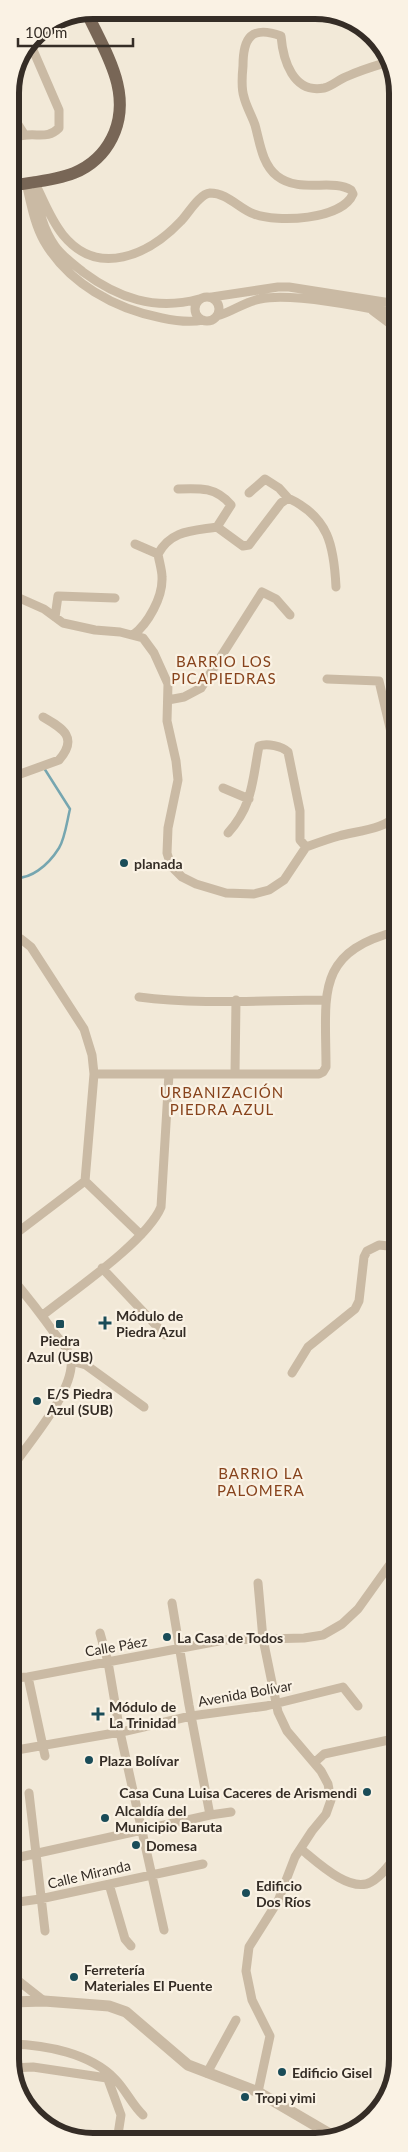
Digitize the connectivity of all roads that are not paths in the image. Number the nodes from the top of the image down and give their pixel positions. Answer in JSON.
{"nodes":[{"id":1,"x":90,"y":19,"type":"edge"},
{"id":2,"x":33,"y":50,"type":"edge"},
{"id":3,"x":384,"y":63,"type":"edge"},
{"id":4,"x":19,"y":126,"type":"edge"},
{"id":5,"x":24,"y":134,"type":"junction"},
{"id":6,"x":19,"y":135,"type":"edge"},
{"id":7,"x":30,"y":182,"type":"junction"},
{"id":8,"x":19,"y":184,"type":"edge"},
{"id":9,"x":212,"y":297,"type":"junction"},
{"id":10,"x":368,"y":298,"type":"junction"},
{"id":11,"x":199,"y":299,"type":"junction"},
{"id":12,"x":389,"y":302,"type":"edge"},
{"id":13,"x":368,"y":308,"type":"junction"},
{"id":14,"x":389,"y":312,"type":"edge"},
{"id":15,"x":217,"y":316,"type":"junction"},
{"id":16,"x":203,"y":320,"type":"junction"},
{"id":17,"x":389,"y":323,"type":"edge"},
{"id":18,"x":178,"y":489,"type":"dead end"},
{"id":19,"x":249,"y":493,"type":"dead end"},
{"id":20,"x":288,"y":498,"type":"junction"},
{"id":21,"x":217,"y":527,"type":"junction"},
{"id":22,"x":135,"y":544,"type":"dead end"},
{"id":23,"x":158,"y":554,"type":"junction"},
{"id":24,"x":336,"y":587,"type":"dead end"},
{"id":25,"x":19,"y":598,"type":"edge"},
{"id":26,"x":115,"y":598,"type":"dead end"},
{"id":27,"x":290,"y":615,"type":"dead end"},
{"id":28,"x":55,"y":617,"type":"junction"},
{"id":29,"x":133,"y":635,"type":"junction"},
{"id":30,"x":327,"y":679,"type":"dead end"},
{"id":31,"x":168,"y":700,"type":"junction"},
{"id":32,"x":43,"y":717,"type":"dead end"},
{"id":33,"x":389,"y":725,"type":"edge"},
{"id":34,"x":19,"y":772,"type":"edge"},
{"id":35,"x":223,"y":788,"type":"dead end"},
{"id":36,"x":249,"y":799,"type":"junction"},
{"id":37,"x":389,"y":821,"type":"edge"},
{"id":38,"x":228,"y":833,"type":"dead end"},
{"id":39,"x":306,"y":847,"type":"junction"},
{"id":40,"x":389,"y":934,"type":"edge"},
{"id":41,"x":19,"y":939,"type":"edge"},
{"id":42,"x":139,"y":997,"type":"dead end"},
{"id":43,"x":236,"y":1000,"type":"junction"},
{"id":44,"x":326,"y":1000,"type":"junction"},
{"id":45,"x":94,"y":1074,"type":"junction"},
{"id":46,"x":169,"y":1074,"type":"junction"},
{"id":47,"x":235,"y":1074,"type":"junction"},
{"id":48,"x":85,"y":1181,"type":"junction"},
{"id":49,"x":19,"y":1231,"type":"edge"},
{"id":50,"x":141,"y":1235,"type":"junction"},
{"id":51,"x":389,"y":1246,"type":"edge"},
{"id":52,"x":102,"y":1268,"type":"junction"},
{"id":53,"x":19,"y":1287,"type":"edge"},
{"id":54,"x":42,"y":1315,"type":"junction"},
{"id":55,"x":165,"y":1335,"type":"dead end"},
{"id":56,"x":71,"y":1361,"type":"junction"},
{"id":57,"x":292,"y":1373,"type":"dead end"},
{"id":58,"x":144,"y":1407,"type":"dead end"},
{"id":59,"x":19,"y":1457,"type":"edge"},
{"id":60,"x":389,"y":1565,"type":"edge"},
{"id":61,"x":258,"y":1583,"type":"dead end"},
{"id":62,"x":172,"y":1603,"type":"dead end"},
{"id":63,"x":100,"y":1633,"type":"dead end"},
{"id":64,"x":262,"y":1639,"type":"junction"},
{"id":65,"x":181,"y":1648,"type":"junction"},
{"id":66,"x":108,"y":1662,"type":"junction"},
{"id":67,"x":28,"y":1677,"type":"junction"},
{"id":68,"x":19,"y":1678,"type":"edge"},
{"id":69,"x":276,"y":1704,"type":"junction"},
{"id":70,"x":358,"y":1706,"type":"dead end"},
{"id":71,"x":191,"y":1716,"type":"junction"},
{"id":72,"x":120,"y":1732,"type":"junction"},
{"id":73,"x":389,"y":1740,"type":"edge"},
{"id":74,"x":19,"y":1751,"type":"edge"},
{"id":75,"x":44,"y":1752,"type":"junction"},
{"id":76,"x":314,"y":1762,"type":"junction"},
{"id":77,"x":29,"y":1793,"type":"dead end"},
{"id":78,"x":230,"y":1812,"type":"dead end"},
{"id":79,"x":210,"y":1814,"type":"junction"},
{"id":80,"x":143,"y":1831,"type":"junction"},
{"id":81,"x":300,"y":1849,"type":"junction"},
{"id":82,"x":37,"y":1854,"type":"junction"},
{"id":83,"x":19,"y":1857,"type":"edge"},
{"id":84,"x":389,"y":1863,"type":"edge"},
{"id":85,"x":203,"y":1864,"type":"dead end"},
{"id":86,"x":151,"y":1874,"type":"junction"},
{"id":87,"x":108,"y":1884,"type":"junction"},
{"id":88,"x":40,"y":1899,"type":"junction"},
{"id":89,"x":19,"y":1902,"type":"edge"},
{"id":90,"x":164,"y":1930,"type":"dead end"},
{"id":91,"x":45,"y":1931,"type":"dead end"},
{"id":92,"x":131,"y":1946,"type":"dead end"},
{"id":93,"x":19,"y":1981,"type":"edge"},
{"id":94,"x":44,"y":2001,"type":"junction"},
{"id":95,"x":19,"y":2002,"type":"edge"},
{"id":96,"x":236,"y":2020,"type":"dead end"},
{"id":97,"x":19,"y":2045,"type":"edge"},
{"id":98,"x":19,"y":2068,"type":"edge"},
{"id":99,"x":207,"y":2073,"type":"junction"},
{"id":100,"x":105,"y":2074,"type":"junction"},
{"id":101,"x":258,"y":2092,"type":"junction"},
{"id":102,"x":143,"y":2115,"type":"dead end"},
{"id":103,"x":118,"y":2133,"type":"edge"},
{"id":104,"x":327,"y":2133,"type":"edge"}],
"edges":[{"from":1,"to":7,"type":"main road"},
{"from":2,"to":5,"type":"street"},
{"from":3,"to":7,"type":"street"},
{"from":4,"to":5,"type":"street"},
{"from":5,"to":6,"type":"street"},
{"from":7,"to":8,"type":"main road"},
{"from":7,"to":11,"type":"street"},
{"from":7,"to":16,"type":"street"},
{"from":9,"to":10,"type":"street"},
{"from":9,"to":11,"type":"street"},
{"from":9,"to":15,"type":"street"},
{"from":10,"to":12,"type":"street"},
{"from":10,"to":13,"type":"street"},
{"from":11,"to":16,"type":"street"},
{"from":13,"to":14,"type":"street"},
{"from":13,"to":15,"type":"street"},
{"from":13,"to":17,"type":"street"},
{"from":15,"to":16,"type":"street"},
{"from":18,"to":21,"type":"street"},
{"from":19,"to":20,"type":"street"},
{"from":20,"to":21,"type":"street"},
{"from":20,"to":24,"type":"street"},
{"from":21,"to":23,"type":"street"},
{"from":22,"to":23,"type":"street"},
{"from":23,"to":29,"type":"street"},
{"from":25,"to":28,"type":"street"},
{"from":26,"to":28,"type":"street"},
{"from":27,"to":31,"type":"street"},
{"from":28,"to":29,"type":"street"},
{"from":29,"to":31,"type":"street"},
{"from":30,"to":33,"type":"street"},
{"from":31,"to":39,"type":"street"},
{"from":32,"to":34,"type":"street"},
{"from":35,"to":36,"type":"street"},
{"from":36,"to":38,"type":"street"},
{"from":36,"to":39,"type":"street"},
{"from":37,"to":39,"type":"street"},
{"from":40,"to":44,"type":"street"},
{"from":41,"to":45,"type":"street"},
{"from":42,"to":43,"type":"street"},
{"from":43,"to":44,"type":"street"},
{"from":43,"to":47,"type":"street"},
{"from":44,"to":47,"type":"street"},
{"from":45,"to":46,"type":"street"},
{"from":45,"to":48,"type":"street"},
{"from":46,"to":47,"type":"street"},
{"from":46,"to":50,"type":"street"},
{"from":48,"to":49,"type":"street"},
{"from":48,"to":50,"type":"street"},
{"from":50,"to":52,"type":"street"},
{"from":51,"to":57,"type":"street"},
{"from":52,"to":54,"type":"street"},
{"from":52,"to":55,"type":"street"},
{"from":53,"to":54,"type":"street"},
{"from":54,"to":56,"type":"street"},
{"from":56,"to":58,"type":"street"},
{"from":56,"to":59,"type":"street"},
{"from":60,"to":64,"type":"street","name":"Calle Páez"},
{"from":61,"to":64,"type":"street"},
{"from":62,"to":65,"type":"street"},
{"from":63,"to":66,"type":"street"},
{"from":64,"to":65,"type":"street","name":"Calle Páez"},
{"from":64,"to":69,"type":"street"},
{"from":65,"to":66,"type":"street","name":"Calle Páez"},
{"from":65,"to":71,"type":"street"},
{"from":66,"to":67,"type":"street","name":"Calle Páez"},
{"from":66,"to":72,"type":"street"},
{"from":67,"to":68,"type":"street","name":"Calle Páez"},
{"from":67,"to":75,"type":"street"},
{"from":69,"to":70,"type":"street","name":"Avenida Bolívar"},
{"from":69,"to":71,"type":"street","name":"Avenida Bolívar"},
{"from":69,"to":76,"type":"street"},
{"from":71,"to":72,"type":"street","name":"Avenida Bolívar"},
{"from":71,"to":79,"type":"street"},
{"from":72,"to":75,"type":"street","name":"Avenida Bolívar"},
{"from":72,"to":80,"type":"street"},
{"from":73,"to":76,"type":"street"},
{"from":74,"to":75,"type":"street","name":"Avenida Bolívar"},
{"from":76,"to":81,"type":"street"},
{"from":77,"to":82,"type":"street"},
{"from":78,"to":79,"type":"street"},
{"from":79,"to":80,"type":"street"},
{"from":80,"to":82,"type":"street"},
{"from":80,"to":86,"type":"street"},
{"from":81,"to":84,"type":"street"},
{"from":81,"to":101,"type":"street"},
{"from":82,"to":83,"type":"street"},
{"from":82,"to":88,"type":"street"},
{"from":85,"to":86,"type":"street","name":"Calle Miranda"},
{"from":86,"to":87,"type":"street","name":"Calle Miranda"},
{"from":86,"to":90,"type":"street"},
{"from":87,"to":88,"type":"street","name":"Calle Miranda"},
{"from":87,"to":92,"type":"street"},
{"from":88,"to":89,"type":"street","name":"Calle Miranda"},
{"from":88,"to":91,"type":"street"},
{"from":93,"to":94,"type":"street"},
{"from":94,"to":95,"type":"street"},
{"from":94,"to":99,"type":"street"},
{"from":96,"to":99,"type":"street"},
{"from":97,"to":100,"type":"street"},
{"from":98,"to":100,"type":"street"},
{"from":99,"to":101,"type":"street"},
{"from":100,"to":102,"type":"street"},
{"from":100,"to":103,"type":"street"},
{"from":101,"to":104,"type":"street"}]}
